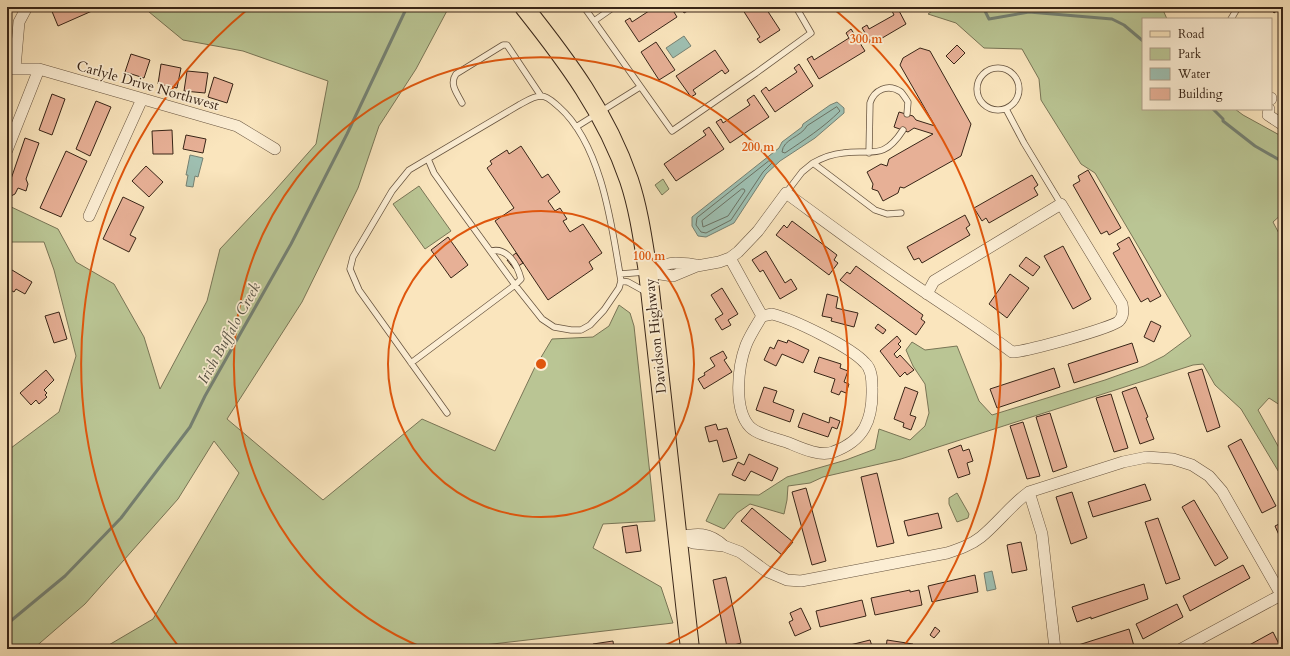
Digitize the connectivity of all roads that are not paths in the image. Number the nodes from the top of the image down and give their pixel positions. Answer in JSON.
{"nodes":[{"id":1,"x":27,"y":7,"type":"edge"},
{"id":2,"x":524,"y":7,"type":"edge"},
{"id":3,"x":584,"y":7,"type":"edge"},
{"id":4,"x":614,"y":7,"type":"edge"},
{"id":5,"x":796,"y":7,"type":"edge"},
{"id":6,"x":1238,"y":7,"type":"edge"},
{"id":7,"x":1232,"y":18,"type":"edge"},
{"id":8,"x":594,"y":21,"type":"junction"},
{"id":9,"x":11,"y":69,"type":"edge"},
{"id":10,"x":40,"y":69,"type":"junction"},
{"id":11,"x":640,"y":87,"type":"junction"},
{"id":12,"x":541,"y":96,"type":"junction"},
{"id":13,"x":142,"y":99,"type":"junction"},
{"id":14,"x":462,"y":103,"type":"dead end"},
{"id":15,"x":1006,"y":109,"type":"junction"},
{"id":16,"x":1269,"y":110,"type":"edge"},
{"id":17,"x":599,"y":113,"type":"junction"},
{"id":18,"x":907,"y":114,"type":"dead end"},
{"id":19,"x":1283,"y":125,"type":"edge"},
{"id":20,"x":576,"y":127,"type":"junction"},
{"id":21,"x":903,"y":130,"type":"dead end"},
{"id":22,"x":275,"y":149,"type":"dead end"},
{"id":23,"x":7,"y":150,"type":"edge"},
{"id":24,"x":869,"y":153,"type":"junction"},
{"id":25,"x":428,"y":159,"type":"junction"},
{"id":26,"x":813,"y":163,"type":"junction"},
{"id":27,"x":786,"y":193,"type":"junction"},
{"id":28,"x":1061,"y":204,"type":"junction"},
{"id":29,"x":901,"y":213,"type":"dead end"},
{"id":30,"x":89,"y":216,"type":"dead end"},
{"id":31,"x":491,"y":251,"type":"junction"},
{"id":32,"x":730,"y":258,"type":"junction"},
{"id":33,"x":648,"y":272,"type":"junction"},
{"id":34,"x":620,"y":274,"type":"junction"},
{"id":35,"x":621,"y":281,"type":"junction"},
{"id":36,"x":516,"y":285,"type":"junction"},
{"id":37,"x":927,"y":294,"type":"junction"},
{"id":38,"x":651,"y":296,"type":"junction"},
{"id":39,"x":762,"y":316,"type":"junction"},
{"id":40,"x":411,"y":363,"type":"junction"},
{"id":41,"x":447,"y":413,"type":"dead end"},
{"id":42,"x":1030,"y":492,"type":"junction"},
{"id":43,"x":678,"y":537,"type":"junction"},
{"id":44,"x":1282,"y":596,"type":"edge"},
{"id":45,"x":690,"y":649,"type":"edge"},
{"id":46,"x":1055,"y":649,"type":"edge"},
{"id":47,"x":1181,"y":649,"type":"edge"}],
"edges":[{"from":1,"to":9,"type":"street"},
{"from":2,"to":17,"type":"main road","name":"Davidson Highway"},
{"from":3,"to":8,"type":"lane"},
{"from":4,"to":8,"type":"lane"},
{"from":5,"to":11,"type":"lane"},
{"from":6,"to":7,"type":"lane"},
{"from":8,"to":11,"type":"lane"},
{"from":9,"to":10,"type":"street","name":"Carlyle Drive Northwest"},
{"from":10,"to":13,"type":"street","name":"Carlyle Drive Northwest"},
{"from":10,"to":23,"type":"street"},
{"from":11,"to":17,"type":"lane"},
{"from":12,"to":14,"type":"lane"},
{"from":12,"to":20,"type":"lane"},
{"from":12,"to":25,"type":"lane"},
{"from":13,"to":22,"type":"street","name":"Carlyle Drive Northwest"},
{"from":13,"to":30,"type":"street"},
{"from":15,"to":15,"type":"lane"},
{"from":15,"to":28,"type":"lane"},
{"from":16,"to":19,"type":"street"},
{"from":17,"to":20,"type":"lane"},
{"from":17,"to":33,"type":"main road","name":"Davidson Highway"},
{"from":18,"to":24,"type":"lane"},
{"from":20,"to":34,"type":"lane"},
{"from":21,"to":24,"type":"lane"},
{"from":24,"to":26,"type":"lane"},
{"from":25,"to":31,"type":"lane"},
{"from":25,"to":40,"type":"lane"},
{"from":26,"to":27,"type":"lane"},
{"from":26,"to":29,"type":"lane"},
{"from":27,"to":32,"type":"street"},
{"from":27,"to":37,"type":"street"},
{"from":28,"to":37,"type":"street"},
{"from":28,"to":37,"type":"street"},
{"from":31,"to":36,"type":"lane"},
{"from":31,"to":36,"type":"lane"},
{"from":32,"to":33,"type":"street"},
{"from":32,"to":39,"type":"street"},
{"from":33,"to":34,"type":"lane"},
{"from":33,"to":38,"type":"main road","name":"Davidson Highway"},
{"from":34,"to":35,"type":"lane"},
{"from":35,"to":36,"type":"lane"},
{"from":35,"to":38,"type":"lane"},
{"from":36,"to":40,"type":"lane"},
{"from":38,"to":43,"type":"main road","name":"Davidson Highway"},
{"from":39,"to":39,"type":"street"},
{"from":40,"to":41,"type":"lane"},
{"from":42,"to":43,"type":"street"},
{"from":42,"to":44,"type":"street"},
{"from":42,"to":46,"type":"street"},
{"from":43,"to":45,"type":"main road","name":"Davidson Highway"},
{"from":44,"to":47,"type":"street"}]}
